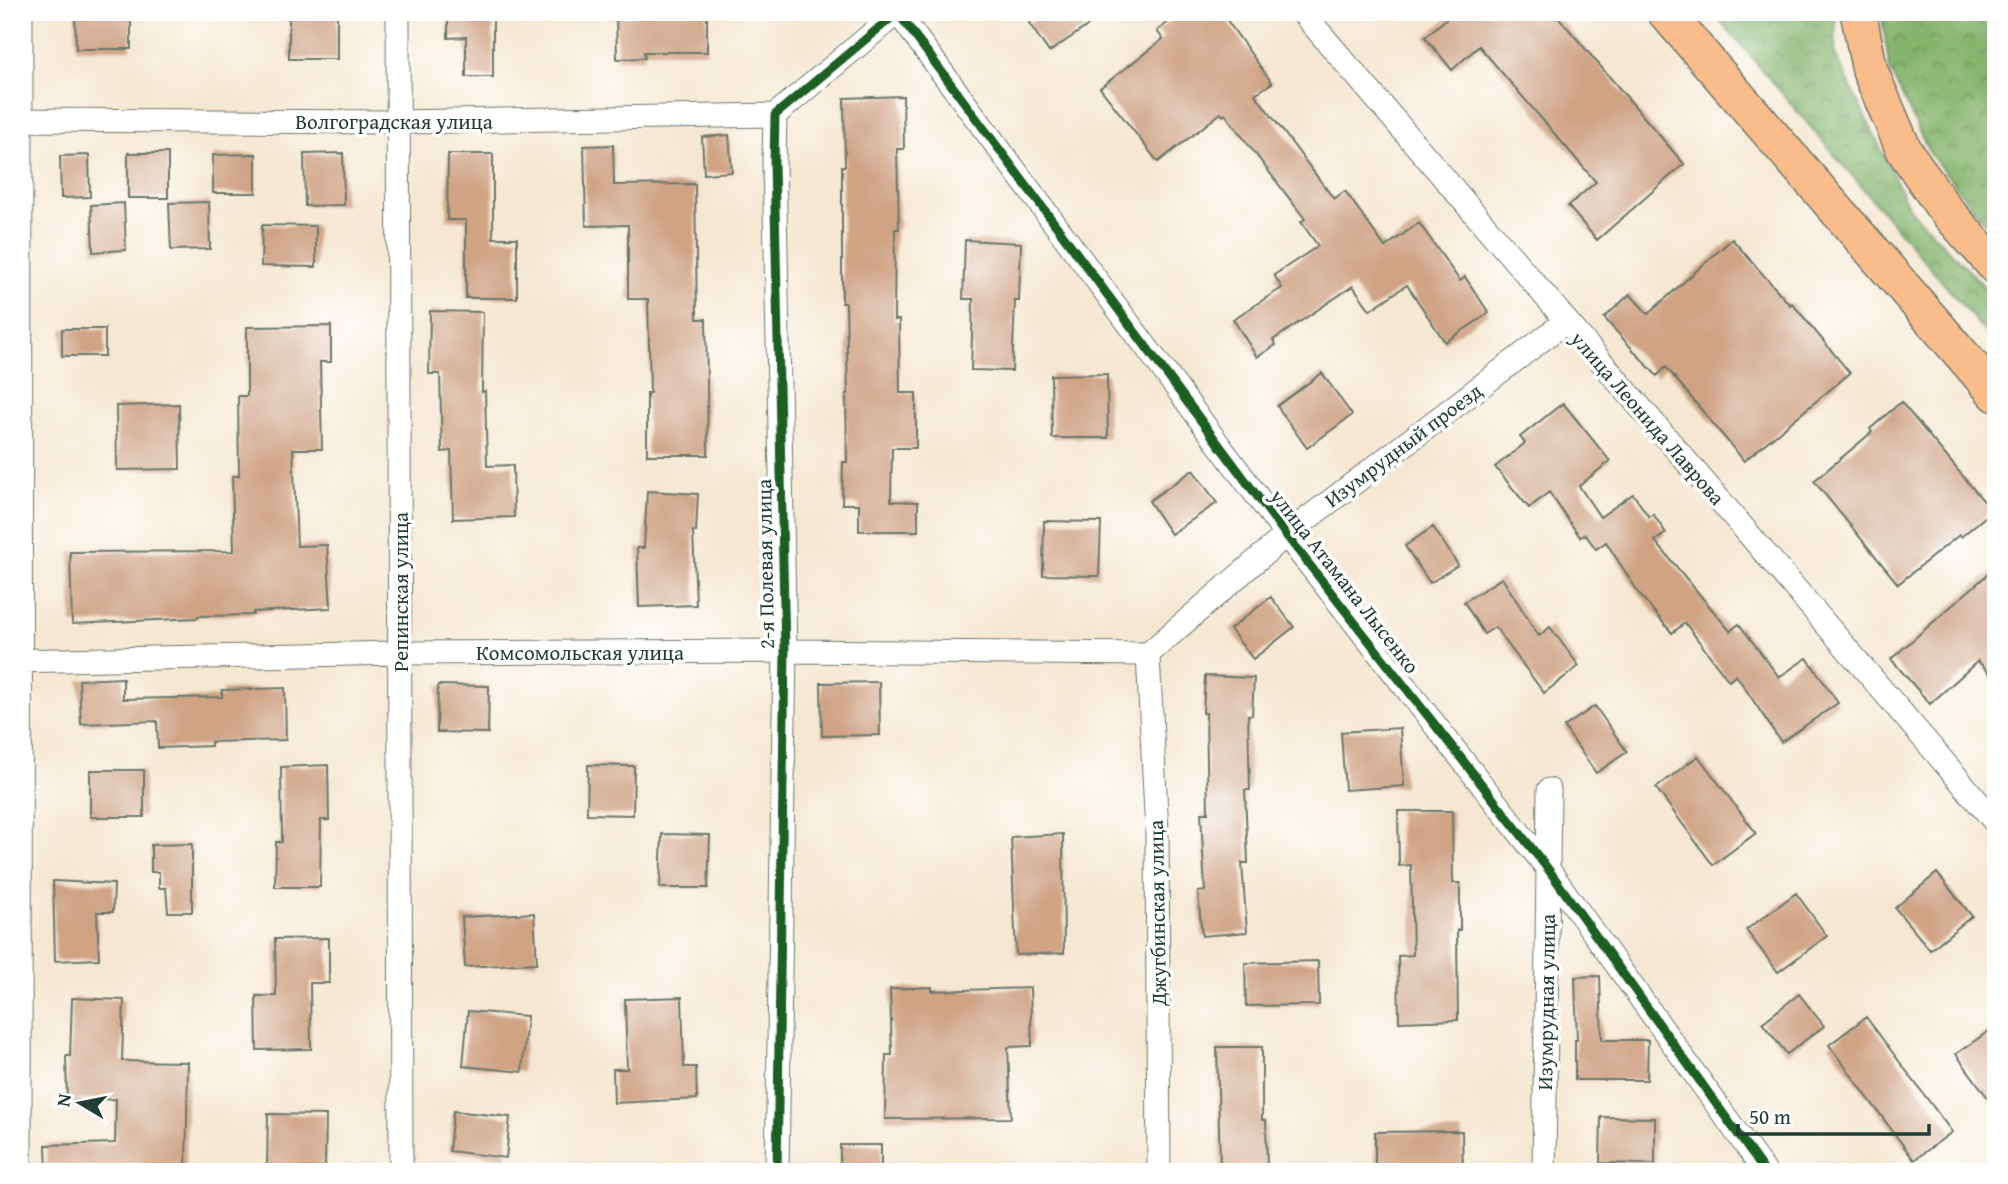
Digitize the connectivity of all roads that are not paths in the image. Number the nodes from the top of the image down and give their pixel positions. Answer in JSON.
{"nodes":[{"id":1,"x":21,"y":12,"type":"edge"},
{"id":2,"x":398,"y":12,"type":"edge"},
{"id":3,"x":898,"y":12,"type":"edge"},
{"id":4,"x":1302,"y":12,"type":"edge"},
{"id":5,"x":1665,"y":12,"type":"edge"},
{"id":6,"x":1858,"y":12,"type":"edge"},
{"id":7,"x":775,"y":115,"type":"junction"},
{"id":8,"x":17,"y":119,"type":"edge"},
{"id":9,"x":399,"y":122,"type":"junction"},
{"id":10,"x":1996,"y":267,"type":"edge"},
{"id":11,"x":1565,"y":322,"type":"junction"},
{"id":12,"x":1996,"y":394,"type":"edge"},
{"id":13,"x":1286,"y":535,"type":"junction"},
{"id":14,"x":785,"y":651,"type":"junction"},
{"id":15,"x":400,"y":653,"type":"junction"},
{"id":16,"x":1148,"y":654,"type":"junction"},
{"id":17,"x":16,"y":661,"type":"edge"},
{"id":18,"x":1549,"y":790,"type":"dead end"},
{"id":19,"x":1996,"y":823,"type":"edge"},
{"id":20,"x":1548,"y":869,"type":"junction"},
{"id":21,"x":20,"y":1172,"type":"edge"},
{"id":22,"x":401,"y":1172,"type":"edge"},
{"id":23,"x":777,"y":1172,"type":"edge"},
{"id":24,"x":1159,"y":1172,"type":"edge"},
{"id":25,"x":1544,"y":1172,"type":"edge"},
{"id":26,"x":1765,"y":1172,"type":"edge"}],
"edges":[{"from":1,"to":8,"type":"street"},
{"from":2,"to":9,"type":"street","name":"Репинская улица"},
{"from":3,"to":7,"type":"street"},
{"from":3,"to":13,"type":"street","name":"улица Атамана Лысенко"},
{"from":4,"to":11,"type":"street","name":"улица Леонида Лаврова"},
{"from":5,"to":12,"type":"main road"},
{"from":6,"to":10,"type":"main road"},
{"from":7,"to":9,"type":"street","name":"Волгоградская улица"},
{"from":7,"to":14,"type":"street","name":"2-я Полевая улица"},
{"from":8,"to":9,"type":"street","name":"Волгоградская улица"},
{"from":8,"to":17,"type":"street"},
{"from":9,"to":15,"type":"street","name":"Репинская улица"},
{"from":11,"to":13,"type":"street","name":"Изумрудный проезд"},
{"from":11,"to":19,"type":"street","name":"улица Леонида Лаврова"},
{"from":13,"to":16,"type":"street","name":"Изумрудный проезд"},
{"from":13,"to":20,"type":"street","name":"улица Атамана Лысенко"},
{"from":14,"to":15,"type":"street","name":"Комсомольская улица"},
{"from":14,"to":16,"type":"street","name":"Комсомольская улица"},
{"from":14,"to":23,"type":"street","name":"2-я Полевая улица"},
{"from":15,"to":17,"type":"street","name":"Комсомольская улица"},
{"from":15,"to":22,"type":"street","name":"Репинская улица"},
{"from":16,"to":24,"type":"street","name":"Джугбинская улица"},
{"from":17,"to":21,"type":"street"},
{"from":18,"to":20,"type":"street","name":"Изумрудная улица"},
{"from":20,"to":25,"type":"street","name":"Изумрудная улица"},
{"from":20,"to":26,"type":"street","name":"улица Атамана Лысенко"}]}
